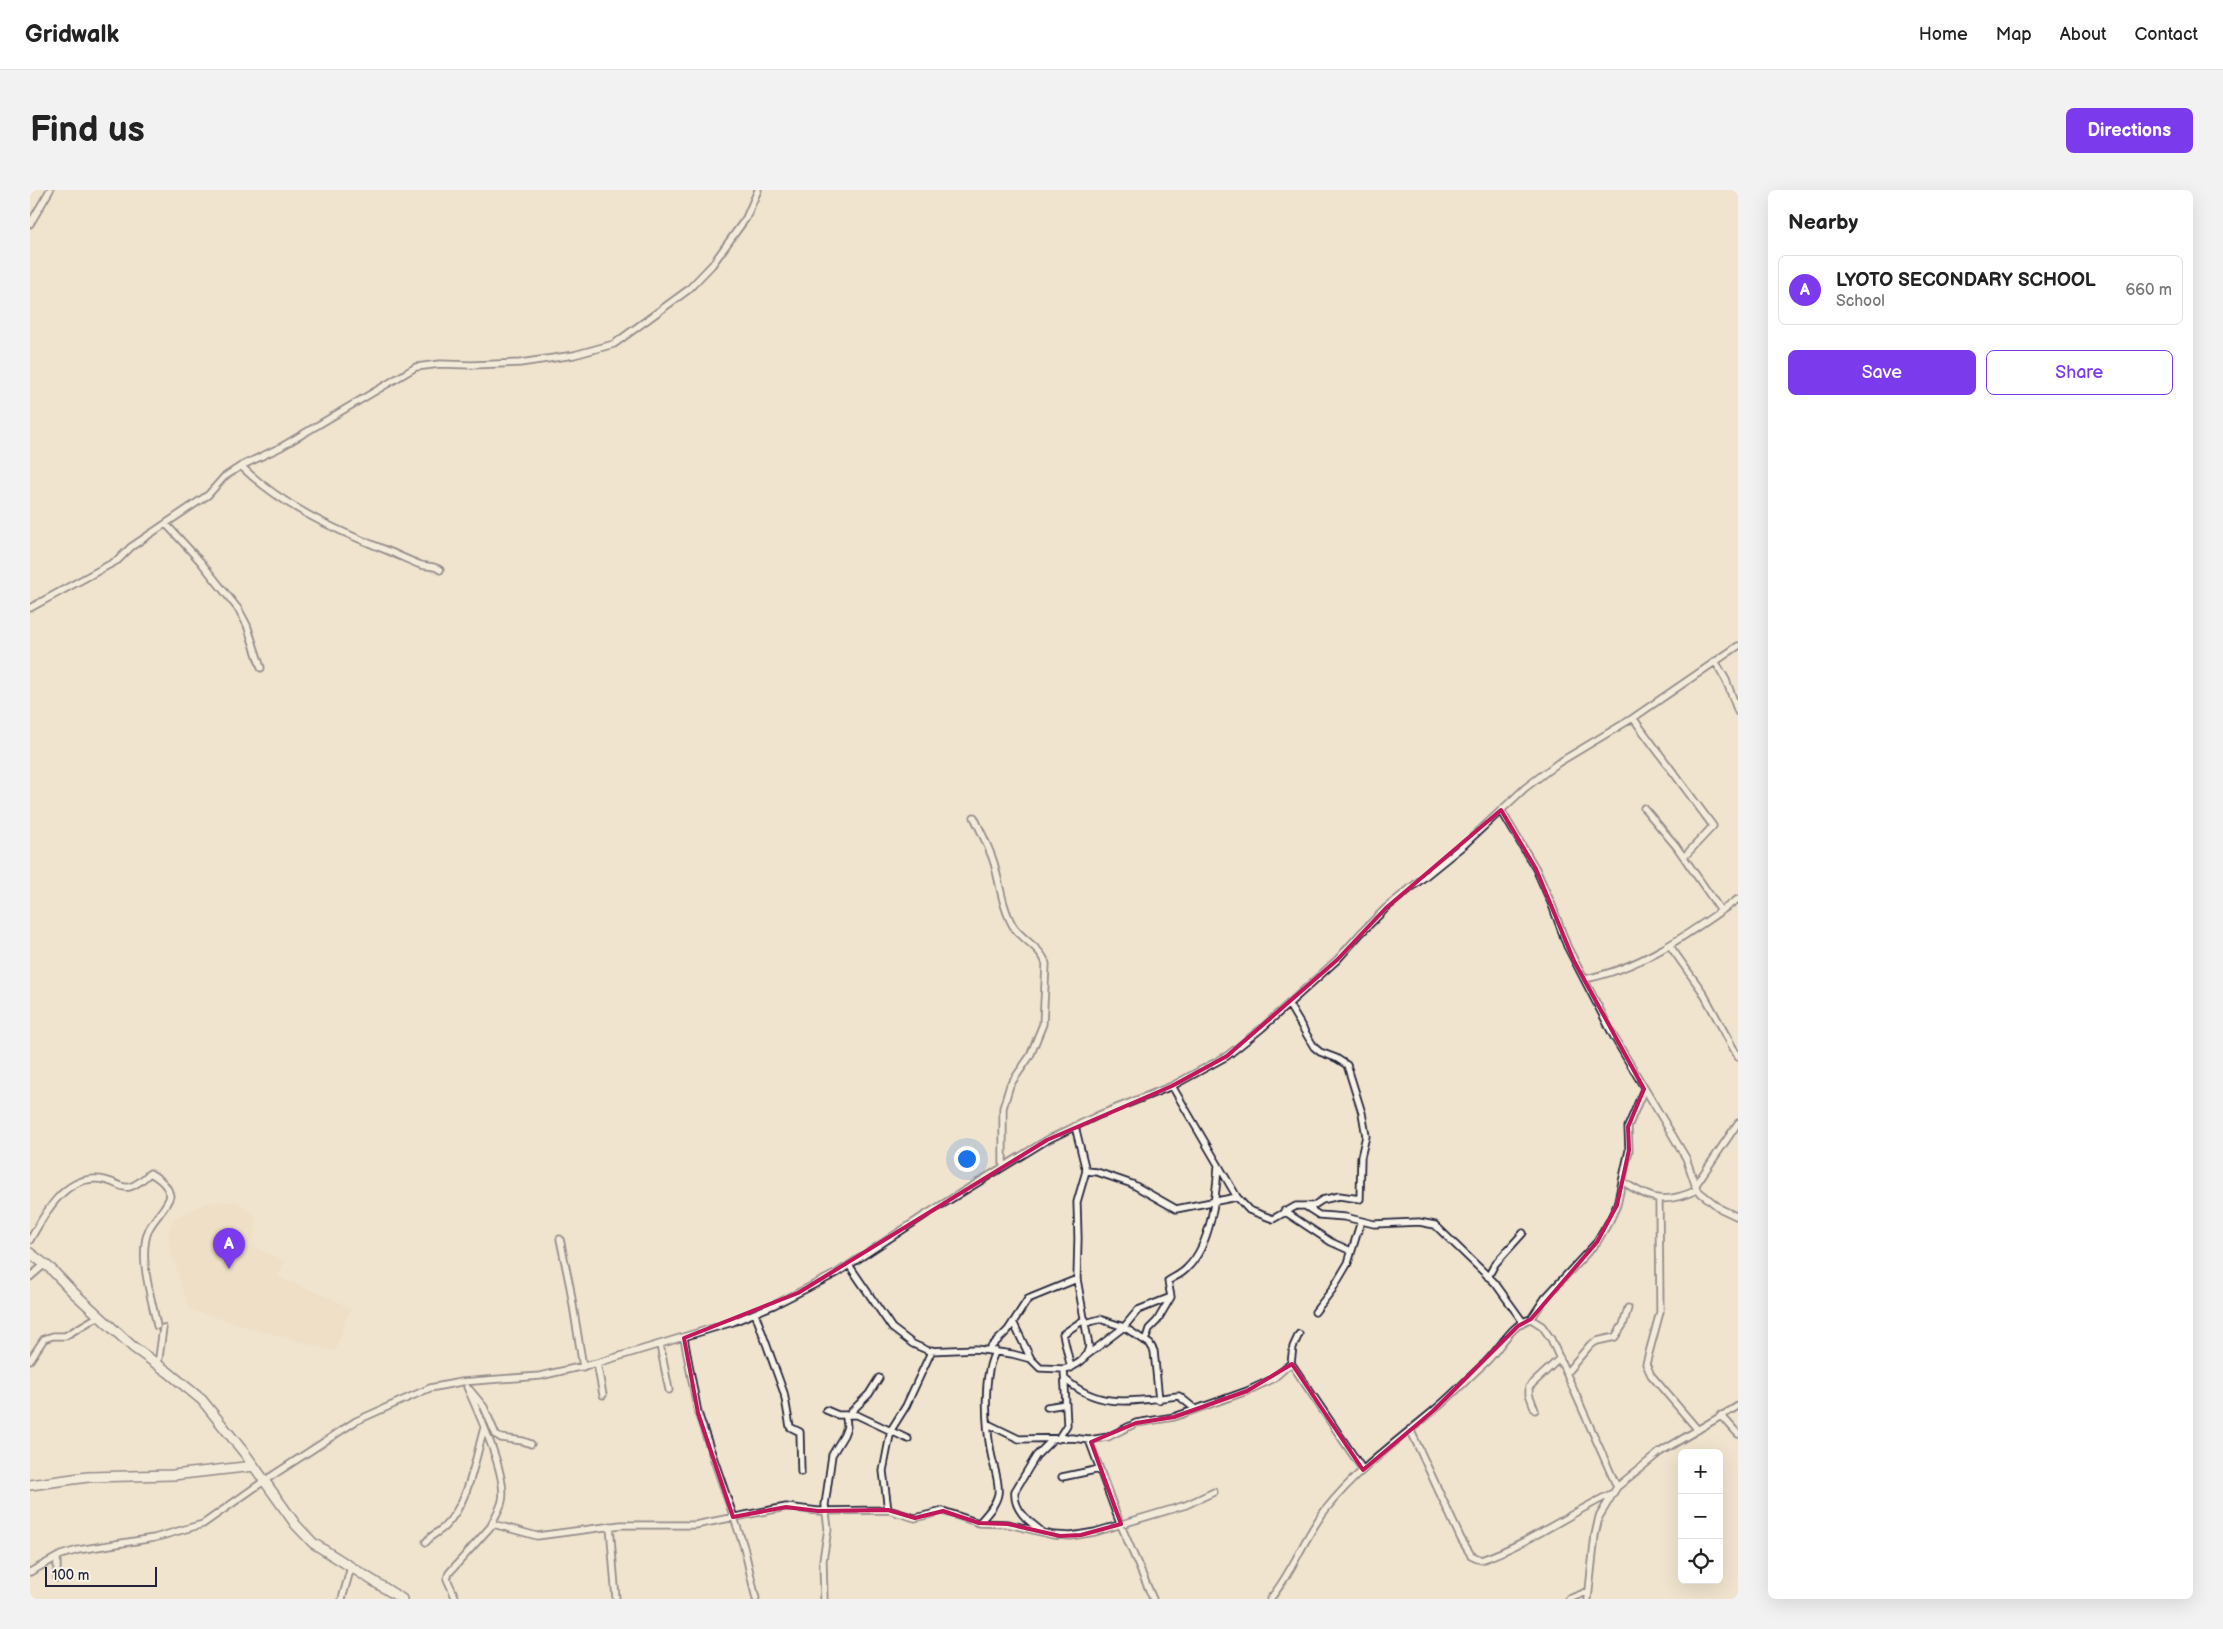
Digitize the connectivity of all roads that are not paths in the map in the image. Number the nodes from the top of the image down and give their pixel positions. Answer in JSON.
{"nodes":[{"id":1,"x":50,"y":190,"type":"edge"},
{"id":2,"x":758,"y":190,"type":"edge"},
{"id":3,"x":30,"y":224,"type":"edge"},
{"id":4,"x":241,"y":466,"type":"junction"},
{"id":5,"x":166,"y":524,"type":"junction"},
{"id":6,"x":440,"y":570,"type":"dead end"},
{"id":7,"x":30,"y":608,"type":"edge"},
{"id":8,"x":1738,"y":646,"type":"edge"},
{"id":9,"x":1715,"y":662,"type":"junction"},
{"id":10,"x":262,"y":668,"type":"dead end"},
{"id":11,"x":1738,"y":712,"type":"edge"},
{"id":12,"x":1633,"y":718,"type":"junction"},
{"id":13,"x":1644,"y":808,"type":"dead end"},
{"id":14,"x":1501,"y":810,"type":"junction"},
{"id":15,"x":974,"y":817,"type":"dead end"},
{"id":16,"x":1684,"y":857,"type":"junction"},
{"id":17,"x":1738,"y":900,"type":"edge"},
{"id":18,"x":1721,"y":911,"type":"junction"},
{"id":19,"x":1670,"y":946,"type":"junction"},
{"id":20,"x":1584,"y":979,"type":"junction"},
{"id":21,"x":1289,"y":1005,"type":"junction"},
{"id":22,"x":1738,"y":1057,"type":"edge"},
{"id":23,"x":1172,"y":1086,"type":"junction"},
{"id":24,"x":1644,"y":1089,"type":"junction"},
{"id":25,"x":1738,"y":1123,"type":"edge"},
{"id":26,"x":1075,"y":1126,"type":"junction"},
{"id":27,"x":1003,"y":1166,"type":"junction"},
{"id":28,"x":1218,"y":1166,"type":"junction"},
{"id":29,"x":1086,"y":1171,"type":"junction"},
{"id":30,"x":1622,"y":1180,"type":"junction"},
{"id":31,"x":1696,"y":1188,"type":"junction"},
{"id":32,"x":1236,"y":1197,"type":"junction"},
{"id":33,"x":1659,"y":1200,"type":"junction"},
{"id":34,"x":1215,"y":1202,"type":"junction"},
{"id":35,"x":1304,"y":1205,"type":"junction"},
{"id":36,"x":1284,"y":1210,"type":"junction"},
{"id":37,"x":1738,"y":1217,"type":"edge"},
{"id":38,"x":1361,"y":1221,"type":"junction"},
{"id":39,"x":1522,"y":1233,"type":"dead end"},
{"id":40,"x":560,"y":1239,"type":"dead end"},
{"id":41,"x":30,"y":1240,"type":"edge"},
{"id":42,"x":1351,"y":1251,"type":"junction"},
{"id":43,"x":30,"y":1253,"type":"edge"},
{"id":44,"x":45,"y":1264,"type":"junction"},
{"id":45,"x":849,"y":1265,"type":"junction"},
{"id":46,"x":1488,"y":1276,"type":"junction"},
{"id":47,"x":30,"y":1277,"type":"edge"},
{"id":48,"x":1076,"y":1279,"type":"junction"},
{"id":49,"x":1170,"y":1297,"type":"junction"},
{"id":50,"x":1628,"y":1308,"type":"dead end"},
{"id":51,"x":1315,"y":1312,"type":"dead end"},
{"id":52,"x":756,"y":1313,"type":"junction"},
{"id":53,"x":99,"y":1316,"type":"junction"},
{"id":54,"x":1531,"y":1319,"type":"junction"},
{"id":55,"x":1085,"y":1321,"type":"junction"},
{"id":56,"x":1013,"y":1322,"type":"junction"},
{"id":57,"x":1524,"y":1322,"type":"junction"},
{"id":58,"x":1124,"y":1327,"type":"junction"},
{"id":59,"x":1299,"y":1334,"type":"dead end"},
{"id":60,"x":684,"y":1338,"type":"junction"},
{"id":61,"x":1145,"y":1341,"type":"junction"},
{"id":62,"x":660,"y":1345,"type":"junction"},
{"id":63,"x":932,"y":1350,"type":"junction"},
{"id":64,"x":988,"y":1350,"type":"junction"},
{"id":65,"x":996,"y":1351,"type":"junction"},
{"id":66,"x":1086,"y":1356,"type":"junction"},
{"id":67,"x":1031,"y":1358,"type":"junction"},
{"id":68,"x":1560,"y":1358,"type":"junction"},
{"id":69,"x":30,"y":1360,"type":"edge"},
{"id":70,"x":597,"y":1363,"type":"junction"},
{"id":71,"x":1291,"y":1363,"type":"junction"},
{"id":72,"x":158,"y":1365,"type":"junction"},
{"id":73,"x":583,"y":1367,"type":"junction"},
{"id":74,"x":1068,"y":1368,"type":"junction"},
{"id":75,"x":1567,"y":1372,"type":"junction"},
{"id":76,"x":879,"y":1378,"type":"dead end"},
{"id":77,"x":1065,"y":1379,"type":"junction"},
{"id":78,"x":461,"y":1382,"type":"junction"},
{"id":79,"x":467,"y":1387,"type":"junction"},
{"id":80,"x":669,"y":1390,"type":"dead end"},
{"id":81,"x":603,"y":1395,"type":"dead end"},
{"id":82,"x":1159,"y":1400,"type":"junction"},
{"id":83,"x":1066,"y":1404,"type":"junction"},
{"id":84,"x":1738,"y":1406,"type":"edge"},
{"id":85,"x":1047,"y":1407,"type":"dead end"},
{"id":86,"x":1195,"y":1409,"type":"junction"},
{"id":87,"x":826,"y":1410,"type":"dead end"},
{"id":88,"x":1536,"y":1410,"type":"dead end"},
{"id":89,"x":849,"y":1414,"type":"junction"},
{"id":90,"x":1721,"y":1415,"type":"junction"},
{"id":91,"x":988,"y":1424,"type":"junction"},
{"id":92,"x":484,"y":1428,"type":"junction"},
{"id":93,"x":1410,"y":1429,"type":"junction"},
{"id":94,"x":891,"y":1430,"type":"junction"},
{"id":95,"x":1698,"y":1430,"type":"junction"},
{"id":96,"x":1738,"y":1434,"type":"edge"},
{"id":97,"x":908,"y":1439,"type":"dead end"},
{"id":98,"x":1055,"y":1439,"type":"junction"},
{"id":99,"x":1088,"y":1440,"type":"junction"},
{"id":100,"x":531,"y":1444,"type":"dead end"},
{"id":101,"x":254,"y":1466,"type":"junction"},
{"id":102,"x":1100,"y":1469,"type":"junction"},
{"id":103,"x":1363,"y":1470,"type":"junction"},
{"id":104,"x":801,"y":1472,"type":"dead end"},
{"id":105,"x":1062,"y":1477,"type":"dead end"},
{"id":106,"x":264,"y":1481,"type":"junction"},
{"id":107,"x":30,"y":1485,"type":"edge"},
{"id":108,"x":1617,"y":1487,"type":"junction"},
{"id":109,"x":1214,"y":1492,"type":"dead end"},
{"id":110,"x":1613,"y":1493,"type":"junction"},
{"id":111,"x":888,"y":1510,"type":"junction"},
{"id":112,"x":825,"y":1511,"type":"junction"},
{"id":113,"x":733,"y":1516,"type":"junction"},
{"id":114,"x":979,"y":1523,"type":"junction"},
{"id":115,"x":1121,"y":1524,"type":"junction"},
{"id":116,"x":491,"y":1526,"type":"junction"},
{"id":117,"x":610,"y":1526,"type":"junction"},
{"id":118,"x":1042,"y":1531,"type":"junction"},
{"id":119,"x":426,"y":1542,"type":"dead end"},
{"id":120,"x":57,"y":1557,"type":"junction"},
{"id":121,"x":351,"y":1567,"type":"junction"},
{"id":122,"x":30,"y":1572,"type":"edge"},
{"id":123,"x":57,"y":1578,"type":"dead end"},
{"id":124,"x":1589,"y":1591,"type":"junction"},
{"id":125,"x":342,"y":1599,"type":"edge"},
{"id":126,"x":402,"y":1599,"type":"edge"},
{"id":127,"x":456,"y":1599,"type":"edge"},
{"id":128,"x":616,"y":1599,"type":"edge"},
{"id":129,"x":756,"y":1599,"type":"edge"},
{"id":130,"x":824,"y":1599,"type":"edge"},
{"id":131,"x":1153,"y":1599,"type":"edge"},
{"id":132,"x":1270,"y":1599,"type":"edge"},
{"id":133,"x":1569,"y":1599,"type":"edge"},
{"id":134,"x":1588,"y":1599,"type":"edge"}],
"edges":[{"from":1,"to":3,"type":"street"},
{"from":2,"to":4,"type":"street"},
{"from":4,"to":5,"type":"street"},
{"from":4,"to":6,"type":"street"},
{"from":5,"to":7,"type":"street"},
{"from":5,"to":10,"type":"street"},
{"from":8,"to":9,"type":"street"},
{"from":9,"to":11,"type":"street"},
{"from":9,"to":12,"type":"street"},
{"from":12,"to":14,"type":"street"},
{"from":12,"to":16,"type":"street"},
{"from":13,"to":16,"type":"street"},
{"from":14,"to":20,"type":"street"},
{"from":14,"to":21,"type":"street"},
{"from":15,"to":27,"type":"street"},
{"from":16,"to":18,"type":"street"},
{"from":17,"to":18,"type":"street"},
{"from":18,"to":19,"type":"street"},
{"from":19,"to":20,"type":"street"},
{"from":19,"to":22,"type":"street"},
{"from":20,"to":24,"type":"street"},
{"from":21,"to":23,"type":"street"},
{"from":21,"to":35,"type":"street"},
{"from":23,"to":26,"type":"street"},
{"from":23,"to":28,"type":"street"},
{"from":24,"to":30,"type":"street"},
{"from":24,"to":31,"type":"street"},
{"from":25,"to":31,"type":"street"},
{"from":26,"to":27,"type":"street"},
{"from":26,"to":29,"type":"street"},
{"from":27,"to":45,"type":"street"},
{"from":28,"to":32,"type":"street"},
{"from":28,"to":34,"type":"street"},
{"from":29,"to":34,"type":"street"},
{"from":29,"to":48,"type":"street"},
{"from":30,"to":33,"type":"street"},
{"from":30,"to":54,"type":"street"},
{"from":31,"to":33,"type":"street"},
{"from":31,"to":37,"type":"street"},
{"from":32,"to":34,"type":"street"},
{"from":32,"to":36,"type":"street"},
{"from":33,"to":95,"type":"street"},
{"from":34,"to":49,"type":"street"},
{"from":35,"to":36,"type":"street"},
{"from":35,"to":38,"type":"street"},
{"from":36,"to":42,"type":"street"},
{"from":38,"to":42,"type":"street"},
{"from":38,"to":46,"type":"street"},
{"from":39,"to":46,"type":"street"},
{"from":40,"to":73,"type":"street"},
{"from":41,"to":72,"type":"street"},
{"from":42,"to":51,"type":"street"},
{"from":43,"to":44,"type":"street"},
{"from":44,"to":47,"type":"street"},
{"from":44,"to":53,"type":"street"},
{"from":45,"to":52,"type":"street"},
{"from":45,"to":63,"type":"street"},
{"from":46,"to":57,"type":"street"},
{"from":48,"to":55,"type":"street"},
{"from":48,"to":56,"type":"street"},
{"from":49,"to":58,"type":"street"},
{"from":49,"to":61,"type":"street"},
{"from":50,"to":75,"type":"street"},
{"from":52,"to":60,"type":"street"},
{"from":52,"to":104,"type":"street"},
{"from":53,"to":69,"type":"street"},
{"from":53,"to":72,"type":"street"},
{"from":54,"to":57,"type":"street"},
{"from":54,"to":68,"type":"street"},
{"from":55,"to":58,"type":"street"},
{"from":55,"to":66,"type":"street"},
{"from":55,"to":74,"type":"street"},
{"from":56,"to":64,"type":"street"},
{"from":56,"to":67,"type":"street"},
{"from":57,"to":93,"type":"street"},
{"from":58,"to":61,"type":"street"},
{"from":58,"to":66,"type":"street"},
{"from":59,"to":71,"type":"street"},
{"from":60,"to":62,"type":"street"},
{"from":60,"to":113,"type":"street"},
{"from":61,"to":82,"type":"street"},
{"from":62,"to":70,"type":"street"},
{"from":62,"to":80,"type":"street"},
{"from":63,"to":64,"type":"street"},
{"from":63,"to":94,"type":"street"},
{"from":64,"to":65,"type":"street"},
{"from":65,"to":67,"type":"street"},
{"from":65,"to":91,"type":"street"},
{"from":66,"to":74,"type":"street"},
{"from":67,"to":74,"type":"street"},
{"from":68,"to":75,"type":"street"},
{"from":68,"to":88,"type":"street"},
{"from":70,"to":73,"type":"street"},
{"from":70,"to":81,"type":"street"},
{"from":71,"to":86,"type":"street"},
{"from":71,"to":103,"type":"street"},
{"from":72,"to":101,"type":"street"},
{"from":73,"to":78,"type":"street"},
{"from":74,"to":77,"type":"street"},
{"from":75,"to":108,"type":"street"},
{"from":76,"to":89,"type":"street"},
{"from":77,"to":82,"type":"street"},
{"from":77,"to":83,"type":"street"},
{"from":78,"to":79,"type":"street"},
{"from":78,"to":106,"type":"street"},
{"from":79,"to":92,"type":"street"},
{"from":79,"to":100,"type":"street"},
{"from":82,"to":86,"type":"street"},
{"from":83,"to":85,"type":"street"},
{"from":83,"to":98,"type":"street"},
{"from":84,"to":90,"type":"street"},
{"from":86,"to":99,"type":"street"},
{"from":87,"to":89,"type":"street"},
{"from":89,"to":94,"type":"street"},
{"from":89,"to":112,"type":"street"},
{"from":90,"to":95,"type":"street"},
{"from":90,"to":96,"type":"street"},
{"from":91,"to":98,"type":"street"},
{"from":91,"to":114,"type":"street"},
{"from":92,"to":116,"type":"street"},
{"from":92,"to":119,"type":"street"},
{"from":93,"to":103,"type":"street"},
{"from":93,"to":110,"type":"street"},
{"from":94,"to":97,"type":"street"},
{"from":94,"to":111,"type":"street"},
{"from":95,"to":108,"type":"street"},
{"from":98,"to":99,"type":"street"},
{"from":98,"to":118,"type":"street"},
{"from":99,"to":102,"type":"street"},
{"from":101,"to":106,"type":"street"},
{"from":101,"to":107,"type":"street"},
{"from":102,"to":105,"type":"street"},
{"from":102,"to":115,"type":"street"},
{"from":103,"to":132,"type":"street"},
{"from":106,"to":120,"type":"street"},
{"from":106,"to":121,"type":"street"},
{"from":108,"to":110,"type":"street"},
{"from":109,"to":115,"type":"street"},
{"from":110,"to":124,"type":"street"},
{"from":111,"to":112,"type":"street"},
{"from":111,"to":114,"type":"street"},
{"from":112,"to":113,"type":"street"},
{"from":112,"to":130,"type":"street"},
{"from":113,"to":117,"type":"street"},
{"from":113,"to":129,"type":"street"},
{"from":114,"to":118,"type":"street"},
{"from":115,"to":118,"type":"street"},
{"from":115,"to":131,"type":"street"},
{"from":116,"to":117,"type":"street"},
{"from":116,"to":127,"type":"street"},
{"from":117,"to":128,"type":"street"},
{"from":120,"to":122,"type":"street"},
{"from":120,"to":123,"type":"street"},
{"from":121,"to":125,"type":"street"},
{"from":121,"to":126,"type":"street"},
{"from":124,"to":133,"type":"street"},
{"from":124,"to":134,"type":"street"}]}
